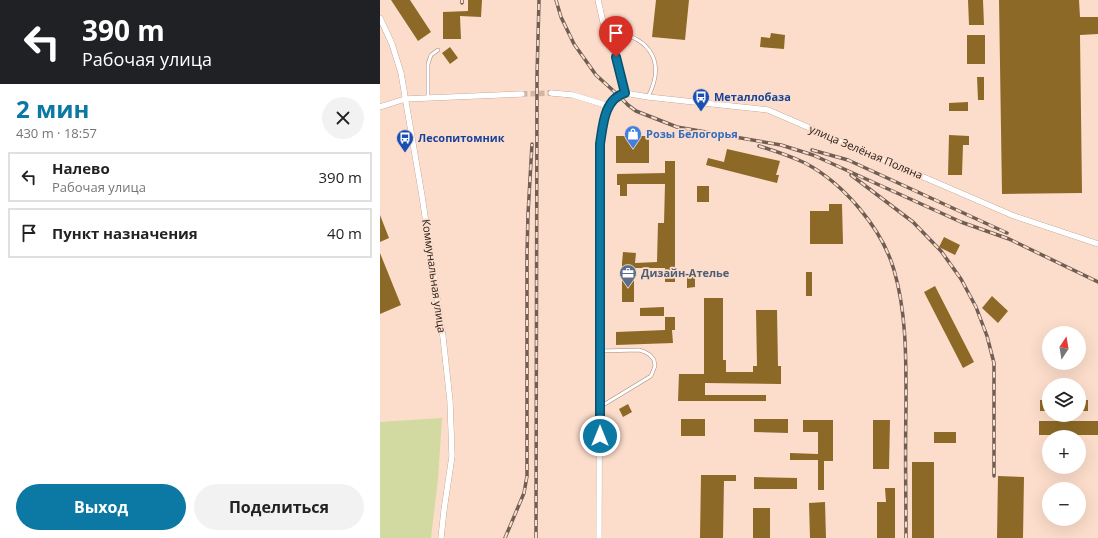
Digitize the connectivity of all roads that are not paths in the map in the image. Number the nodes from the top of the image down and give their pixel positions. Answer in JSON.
{"nodes":[{"id":1,"x":598,"y":0,"type":"edge"},
{"id":2,"x":380,"y":18,"type":"edge"},
{"id":3,"x":605,"y":31,"type":"junction"},
{"id":4,"x":438,"y":50,"type":"dead end"},
{"id":5,"x":551,"y":93,"type":"tunnel mouth"},
{"id":6,"x":625,"y":93,"type":"junction"},
{"id":7,"x":522,"y":94,"type":"tunnel mouth"},
{"id":8,"x":648,"y":97,"type":"junction"},
{"id":9,"x":428,"y":98,"type":"junction"},
{"id":10,"x":405,"y":99,"type":"junction"},
{"id":11,"x":609,"y":106,"type":"junction"},
{"id":12,"x":380,"y":107,"type":"edge"},
{"id":13,"x":1098,"y":244,"type":"edge"},
{"id":14,"x":600,"y":352,"type":"junction"},
{"id":15,"x":600,"y":407,"type":"junction"},
{"id":16,"x":441,"y":538,"type":"edge"},
{"id":17,"x":599,"y":538,"type":"edge"}],
"edges":[{"from":1,"to":3,"type":"street"},
{"from":2,"to":10,"type":"street","name":"Коммунальная улица"},
{"from":3,"to":6,"type":"street"},
{"from":3,"to":8,"type":"lane"},
{"from":4,"to":9,"type":"lane"},
{"from":5,"to":11,"type":"street"},
{"from":6,"to":8,"type":"street","name":"улица Зелёная Поляна"},
{"from":6,"to":11,"type":"street"},
{"from":7,"to":9,"type":"street"},
{"from":8,"to":13,"type":"street","name":"улица Зелёная Поляна"},
{"from":9,"to":10,"type":"street"},
{"from":10,"to":12,"type":"street"},
{"from":10,"to":16,"type":"street","name":"Коммунальная улица"},
{"from":11,"to":14,"type":"street"},
{"from":14,"to":15,"type":"street"},
{"from":14,"to":15,"type":"lane"},
{"from":15,"to":17,"type":"street"}]}
